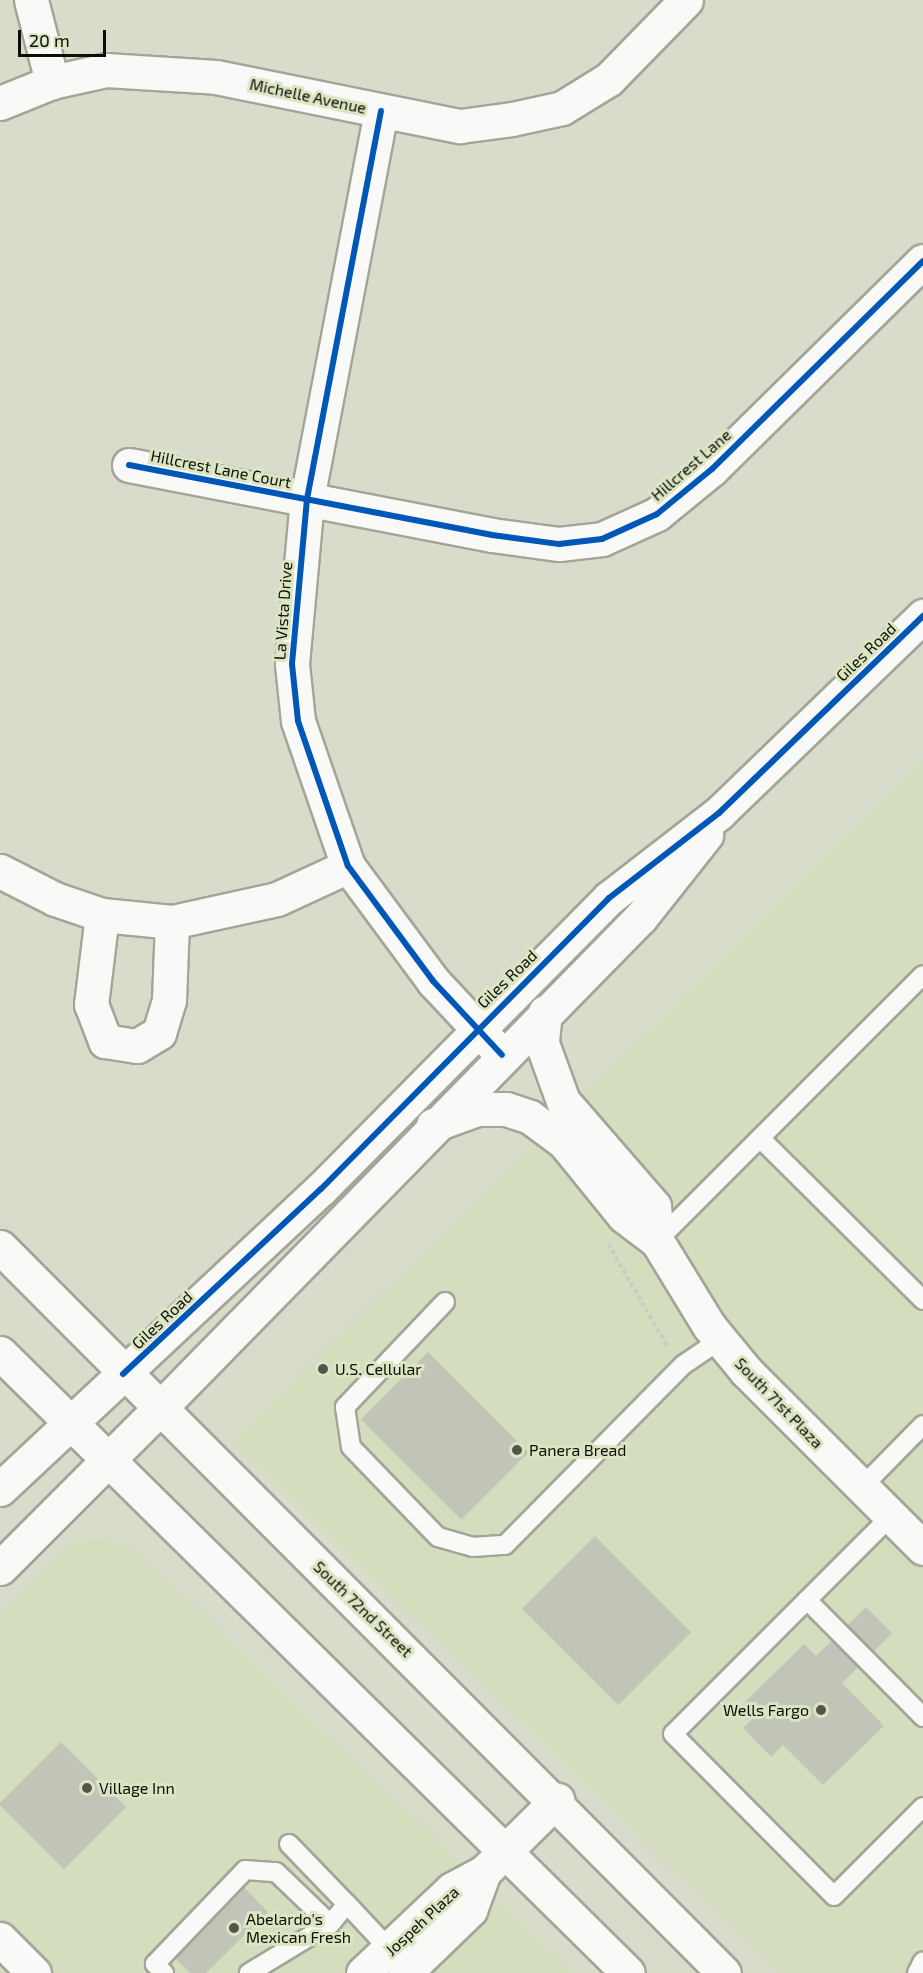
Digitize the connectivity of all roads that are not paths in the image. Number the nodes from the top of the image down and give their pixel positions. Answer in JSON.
{"nodes":[{"id":1,"x":31,"y":0,"type":"edge"},
{"id":2,"x":686,"y":0,"type":"edge"},
{"id":3,"x":52,"y":82,"type":"junction"},
{"id":4,"x":0,"y":103,"type":"edge"},
{"id":5,"x":381,"y":111,"type":"junction"},
{"id":6,"x":923,"y":261,"type":"edge"},
{"id":7,"x":129,"y":465,"type":"dead end"},
{"id":8,"x":307,"y":499,"type":"junction"},
{"id":9,"x":923,"y":616,"type":"edge"},
{"id":10,"x":719,"y":813,"type":"junction"},
{"id":11,"x":348,"y":866,"type":"junction"},
{"id":12,"x":0,"y":871,"type":"edge"},
{"id":13,"x":102,"y":915,"type":"junction"},
{"id":14,"x":172,"y":922,"type":"junction"},
{"id":15,"x":923,"y":975,"type":"edge"},
{"id":16,"x":545,"y":1012,"type":"junction"},
{"id":17,"x":475,"y":1029,"type":"junction"},
{"id":18,"x":502,"y":1055,"type":"junction"},
{"id":19,"x":432,"y":1125,"type":"junction"},
{"id":20,"x":760,"y":1138,"type":"junction"},
{"id":21,"x":657,"y":1240,"type":"junction"},
{"id":22,"x":0,"y":1247,"type":"edge"},
{"id":23,"x":923,"y":1300,"type":"edge"},
{"id":24,"x":445,"y":1302,"type":"dead end"},
{"id":25,"x":720,"y":1340,"type":"junction"},
{"id":26,"x":0,"y":1353,"type":"edge"},
{"id":27,"x":123,"y":1374,"type":"junction"},
{"id":28,"x":158,"y":1410,"type":"junction"},
{"id":29,"x":70,"y":1423,"type":"junction"},
{"id":30,"x":923,"y":1425,"type":"edge"},
{"id":31,"x":107,"y":1460,"type":"junction"},
{"id":32,"x":862,"y":1486,"type":"junction"},
{"id":33,"x":0,"y":1489,"type":"edge"},
{"id":34,"x":891,"y":1516,"type":"junction"},
{"id":35,"x":923,"y":1548,"type":"edge"},
{"id":36,"x":0,"y":1568,"type":"edge"},
{"id":37,"x":807,"y":1600,"type":"junction"},
{"id":38,"x":923,"y":1716,"type":"edge"},
{"id":39,"x":557,"y":1800,"type":"junction"},
{"id":40,"x":923,"y":1807,"type":"edge"},
{"id":41,"x":289,"y":1844,"type":"dead end"},
{"id":42,"x":494,"y":1862,"type":"junction"},
{"id":43,"x":347,"y":1904,"type":"junction"},
{"id":44,"x":330,"y":1924,"type":"junction"},
{"id":45,"x":0,"y":1939,"type":"edge"},
{"id":46,"x":923,"y":1961,"type":"edge"},
{"id":47,"x":397,"y":1962,"type":"edge"},
{"id":48,"x":34,"y":1973,"type":"edge"},
{"id":49,"x":164,"y":1973,"type":"edge"},
{"id":50,"x":249,"y":1973,"type":"edge"},
{"id":51,"x":363,"y":1973,"type":"edge"},
{"id":52,"x":628,"y":1973,"type":"edge"},
{"id":53,"x":724,"y":1973,"type":"edge"},
{"id":54,"x":917,"y":1973,"type":"edge"}],
"edges":[{"from":1,"to":3,"type":"street"},
{"from":2,"to":5,"type":"street","name":"Michelle Avenue"},
{"from":3,"to":4,"type":"street","name":"Michelle Avenue"},
{"from":3,"to":5,"type":"street","name":"Michelle Avenue"},
{"from":5,"to":8,"type":"street","name":"La Vista Drive"},
{"from":6,"to":8,"type":"street","name":"Hillcrest Lane"},
{"from":7,"to":8,"type":"street","name":"Hillcrest Lane Court"},
{"from":8,"to":11,"type":"street","name":"La Vista Drive"},
{"from":9,"to":10,"type":"street","name":"Giles Road"},
{"from":10,"to":16,"type":"street","name":"Giles Road"},
{"from":10,"to":17,"type":"street","name":"Giles Road"},
{"from":11,"to":14,"type":"street"},
{"from":11,"to":17,"type":"street","name":"La Vista Drive"},
{"from":12,"to":13,"type":"street"},
{"from":13,"to":14,"type":"street"},
{"from":13,"to":14,"type":"street"},
{"from":15,"to":20,"type":"lane"},
{"from":16,"to":18,"type":"street","name":"Giles Road"},
{"from":16,"to":21,"type":"street","name":"South 71st Plaza"},
{"from":17,"to":18,"type":"street","name":"La Vista Drive"},
{"from":17,"to":27,"type":"street","name":"Giles Road"},
{"from":18,"to":19,"type":"street","name":"Giles Road"},
{"from":19,"to":21,"type":"street","name":"South 71st Plaza"},
{"from":19,"to":28,"type":"street","name":"Giles Road"},
{"from":20,"to":21,"type":"lane"},
{"from":20,"to":23,"type":"lane"},
{"from":21,"to":25,"type":"street","name":"South 71st Plaza"},
{"from":22,"to":27,"type":"street","name":"South 72nd Street"},
{"from":24,"to":25,"type":"lane"},
{"from":25,"to":32,"type":"street","name":"South 71st Plaza"},
{"from":26,"to":29,"type":"street"},
{"from":27,"to":28,"type":"street","name":"South 72nd Street"},
{"from":27,"to":29,"type":"street","name":"Giles Road"},
{"from":28,"to":31,"type":"street","name":"Giles Road"},
{"from":28,"to":39,"type":"street","name":"South 72nd Street"},
{"from":29,"to":31,"type":"street"},
{"from":29,"to":33,"type":"street","name":"Giles Road"},
{"from":30,"to":32,"type":"lane"},
{"from":31,"to":36,"type":"street","name":"Giles Road"},
{"from":31,"to":42,"type":"street"},
{"from":32,"to":34,"type":"street","name":"South 71st Plaza"},
{"from":34,"to":35,"type":"street","name":"South 71st Plaza"},
{"from":34,"to":37,"type":"lane"},
{"from":37,"to":38,"type":"lane"},
{"from":37,"to":40,"type":"lane"},
{"from":39,"to":42,"type":"street","name":"Jospeh Plaza"},
{"from":39,"to":53,"type":"street","name":"South 72nd Street"},
{"from":41,"to":43,"type":"lane"},
{"from":42,"to":47,"type":"street","name":"Jospeh Plaza"},
{"from":42,"to":52,"type":"street"},
{"from":43,"to":44,"type":"lane"},
{"from":43,"to":47,"type":"lane"},
{"from":44,"to":49,"type":"lane"},
{"from":44,"to":50,"type":"lane"},
{"from":45,"to":48,"type":"street"},
{"from":46,"to":54,"type":"lane"},
{"from":47,"to":51,"type":"street","name":"Jospeh Plaza"}]}
